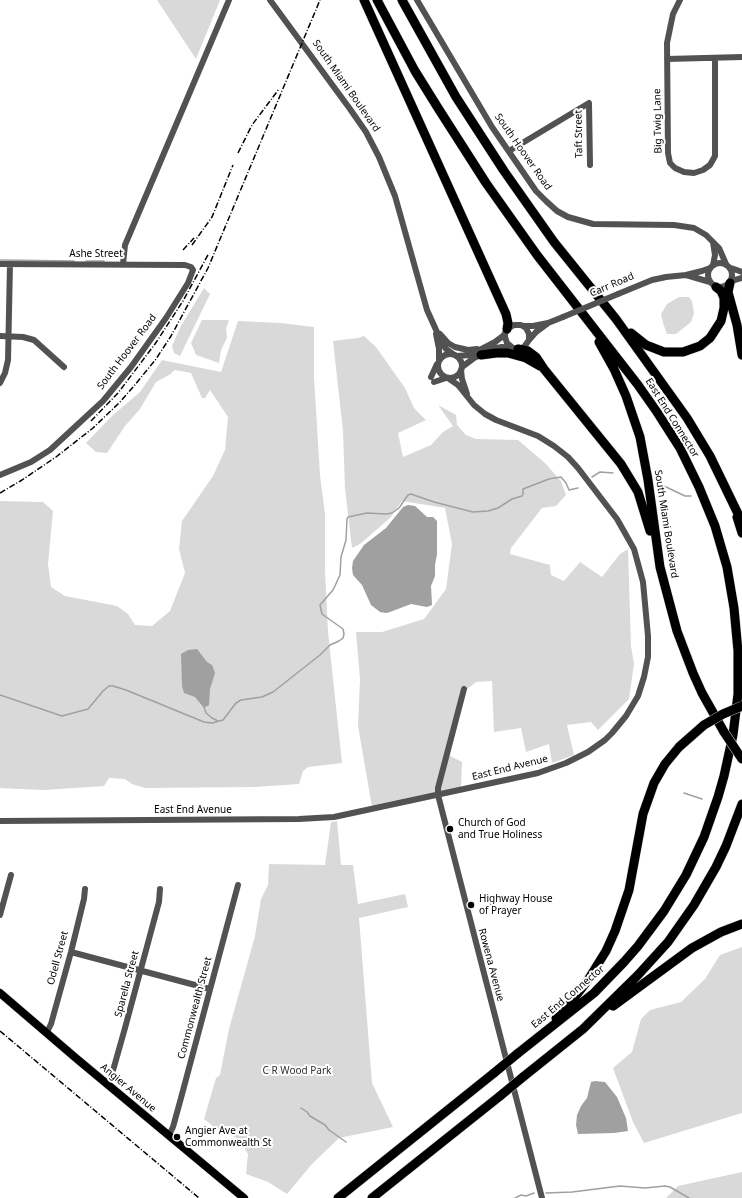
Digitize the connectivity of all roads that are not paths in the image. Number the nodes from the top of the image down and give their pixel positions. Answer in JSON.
{"nodes":[{"id":1,"x":228,"y":0,"type":"edge"},
{"id":2,"x":270,"y":0,"type":"edge"},
{"id":3,"x":364,"y":0,"type":"edge"},
{"id":4,"x":377,"y":0,"type":"edge"},
{"id":5,"x":402,"y":0,"type":"edge"},
{"id":6,"x":417,"y":0,"type":"edge"},
{"id":7,"x":680,"y":0,"type":"edge"},
{"id":8,"x":742,"y":57,"type":"edge"},
{"id":9,"x":715,"y":58,"type":"junction"},
{"id":10,"x":668,"y":59,"type":"junction"},
{"id":11,"x":508,"y":151,"type":"junction"},
{"id":12,"x":590,"y":164,"type":"dead end"},
{"id":13,"x":713,"y":242,"type":"junction"},
{"id":14,"x":0,"y":264,"type":"edge"},
{"id":15,"x":10,"y":264,"type":"junction"},
{"id":16,"x":123,"y":264,"type":"junction"},
{"id":17,"x":712,"y":266,"type":"junction"},
{"id":18,"x":728,"y":266,"type":"junction"},
{"id":19,"x":191,"y":267,"type":"joint"},
{"id":20,"x":742,"y":272,"type":"edge"},
{"id":21,"x":686,"y":275,"type":"junction"},
{"id":22,"x":742,"y":278,"type":"edge"},
{"id":23,"x":731,"y":282,"type":"junction"},
{"id":24,"x":713,"y":284,"type":"junction"},
{"id":25,"x":582,"y":312,"type":"junction"},
{"id":26,"x":616,"y":319,"type":"junction"},
{"id":27,"x":548,"y":323,"type":"junction"},
{"id":28,"x":523,"y":326,"type":"junction"},
{"id":29,"x":435,"y":329,"type":"junction"},
{"id":30,"x":506,"y":331,"type":"junction"},
{"id":31,"x":0,"y":336,"type":"edge"},
{"id":32,"x":8,"y":336,"type":"junction"},
{"id":33,"x":529,"y":340,"type":"junction"},
{"id":34,"x":514,"y":348,"type":"junction"},
{"id":35,"x":481,"y":352,"type":"junction"},
{"id":36,"x":742,"y":354,"type":"edge"},
{"id":37,"x":455,"y":355,"type":"junction"},
{"id":38,"x":438,"y":362,"type":"junction"},
{"id":39,"x":64,"y":367,"type":"dead end"},
{"id":40,"x":462,"y":368,"type":"junction"},
{"id":41,"x":544,"y":369,"type":"junction"},
{"id":42,"x":447,"y":378,"type":"junction"},
{"id":43,"x":0,"y":383,"type":"edge"},
{"id":44,"x":467,"y":394,"type":"junction"},
{"id":45,"x":0,"y":475,"type":"edge"},
{"id":46,"x":730,"y":497,"type":"junction"},
{"id":47,"x":742,"y":522,"type":"edge"},
{"id":48,"x":742,"y":533,"type":"edge"},
{"id":49,"x":660,"y":567,"type":"junction"},
{"id":50,"x":464,"y":689,"type":"dead end"},
{"id":51,"x":742,"y":706,"type":"edge"},
{"id":52,"x":742,"y":759,"type":"edge"},
{"id":53,"x":438,"y":795,"type":"junction"},
{"id":54,"x":742,"y":804,"type":"edge"},
{"id":55,"x":0,"y":821,"type":"edge"},
{"id":56,"x":11,"y":875,"type":"dead end"},
{"id":57,"x":238,"y":885,"type":"dead end"},
{"id":58,"x":85,"y":889,"type":"dead end"},
{"id":59,"x":160,"y":889,"type":"dead end"},
{"id":60,"x":0,"y":915,"type":"edge"},
{"id":61,"x":742,"y":924,"type":"edge"},
{"id":62,"x":70,"y":952,"type":"junction"},
{"id":63,"x":141,"y":970,"type":"junction"},
{"id":64,"x":210,"y":989,"type":"junction"},
{"id":65,"x":0,"y":993,"type":"edge"},
{"id":66,"x":583,"y":1029,"type":"junction"},
{"id":67,"x":47,"y":1032,"type":"junction"},
{"id":68,"x":536,"y":1039,"type":"junction"},
{"id":69,"x":107,"y":1084,"type":"junction"},
{"id":70,"x":169,"y":1135,"type":"junction"},
{"id":71,"x":244,"y":1198,"type":"edge"},
{"id":72,"x":338,"y":1198,"type":"edge"},
{"id":73,"x":372,"y":1198,"type":"edge"},
{"id":74,"x":542,"y":1198,"type":"edge"}],
"edges":[{"from":1,"to":16,"type":"street"},
{"from":2,"to":29,"type":"street","name":"South Miami Boulevard"},
{"from":3,"to":30,"type":"highway"},
{"from":4,"to":25,"type":"highway"},
{"from":5,"to":26,"type":"highway"},
{"from":6,"to":11,"type":"street","name":"South Hoover Road"},
{"from":7,"to":10,"type":"street","name":"Big Twig Lane"},
{"from":8,"to":9,"type":"street"},
{"from":9,"to":10,"type":"street"},
{"from":9,"to":10,"type":"street","name":"Big Twig Lane"},
{"from":11,"to":12,"type":"street","name":"Taft Street"},
{"from":11,"to":13,"type":"street","name":"South Hoover Road"},
{"from":13,"to":17,"type":"street"},
{"from":13,"to":18,"type":"street","name":"South Hoover Road"},
{"from":14,"to":15,"type":"street","name":"Ashe Street"},
{"from":15,"to":16,"type":"street","name":"Ashe Street"},
{"from":15,"to":32,"type":"street"},
{"from":16,"to":19,"type":"street","name":"Ashe Street"},
{"from":17,"to":18,"type":"street"},
{"from":17,"to":21,"type":"street","name":"Carr Road"},
{"from":17,"to":24,"type":"street"},
{"from":18,"to":20,"type":"street"},
{"from":18,"to":23,"type":"street"},
{"from":19,"to":45,"type":"street","name":"South Hoover Road"},
{"from":21,"to":24,"type":"street","name":"Carr Road"},
{"from":21,"to":27,"type":"street","name":"Carr Road","bridge":true},
{"from":22,"to":23,"type":"street"},
{"from":23,"to":24,"type":"street"},
{"from":23,"to":36,"type":"highway"},
{"from":24,"to":26,"type":"highway"},
{"from":25,"to":49,"type":"highway","name":"South Miami Boulevard"},
{"from":25,"to":68,"type":"highway","name":"East End Connector"},
{"from":26,"to":46,"type":"highway"},
{"from":27,"to":28,"type":"street","name":"Carr Road"},
{"from":27,"to":33,"type":"street","name":"Carr Road"},
{"from":28,"to":30,"type":"street"},
{"from":28,"to":33,"type":"street"},
{"from":29,"to":35,"type":"street"},
{"from":29,"to":37,"type":"street","name":"South Miami Boulevard"},
{"from":29,"to":38,"type":"street","name":"South Miami Boulevard"},
{"from":30,"to":34,"type":"street"},
{"from":30,"to":35,"type":"street"},
{"from":31,"to":32,"type":"street"},
{"from":32,"to":39,"type":"street"},
{"from":32,"to":43,"type":"street"},
{"from":33,"to":34,"type":"street"},
{"from":34,"to":35,"type":"street"},
{"from":34,"to":41,"type":"highway"},
{"from":35,"to":37,"type":"street"},
{"from":35,"to":40,"type":"street"},
{"from":35,"to":41,"type":"highway"},
{"from":37,"to":38,"type":"street"},
{"from":37,"to":40,"type":"street"},
{"from":38,"to":42,"type":"street"},
{"from":38,"to":42,"type":"street"},
{"from":40,"to":42,"type":"street"},
{"from":40,"to":44,"type":"street","name":"East End Avenue"},
{"from":41,"to":49,"type":"highway"},
{"from":42,"to":44,"type":"street","name":"East End Avenue"},
{"from":44,"to":53,"type":"street","name":"East End Avenue"},
{"from":46,"to":47,"type":"highway"},
{"from":46,"to":48,"type":"highway"},
{"from":49,"to":52,"type":"highway","name":"South Miami Boulevard","bridge":true},
{"from":50,"to":53,"type":"street","name":"Rowena Avenue"},
{"from":51,"to":68,"type":"highway","bridge":true},
{"from":53,"to":55,"type":"street","name":"East End Avenue"},
{"from":53,"to":74,"type":"street","name":"Rowena Avenue"},
{"from":54,"to":66,"type":"highway"},
{"from":56,"to":60,"type":"street"},
{"from":57,"to":64,"type":"street","name":"Commonwealth Street"},
{"from":58,"to":62,"type":"street","name":"Odell Street"},
{"from":59,"to":63,"type":"street","name":"Sparella Street"},
{"from":61,"to":66,"type":"highway"},
{"from":62,"to":63,"type":"street"},
{"from":62,"to":67,"type":"street","name":"Odell Street"},
{"from":63,"to":64,"type":"street"},
{"from":63,"to":69,"type":"street","name":"Sparella Street"},
{"from":64,"to":70,"type":"street","name":"Commonwealth Street"},
{"from":65,"to":67,"type":"main road","name":"Angier Avenue"},
{"from":66,"to":73,"type":"highway","bridge":true},
{"from":67,"to":69,"type":"main road","name":"Angier Avenue"},
{"from":68,"to":72,"type":"highway","name":"East End Connector","bridge":true},
{"from":69,"to":70,"type":"main road","name":"Angier Avenue"},
{"from":70,"to":71,"type":"main road","name":"Angier Avenue"}]}
